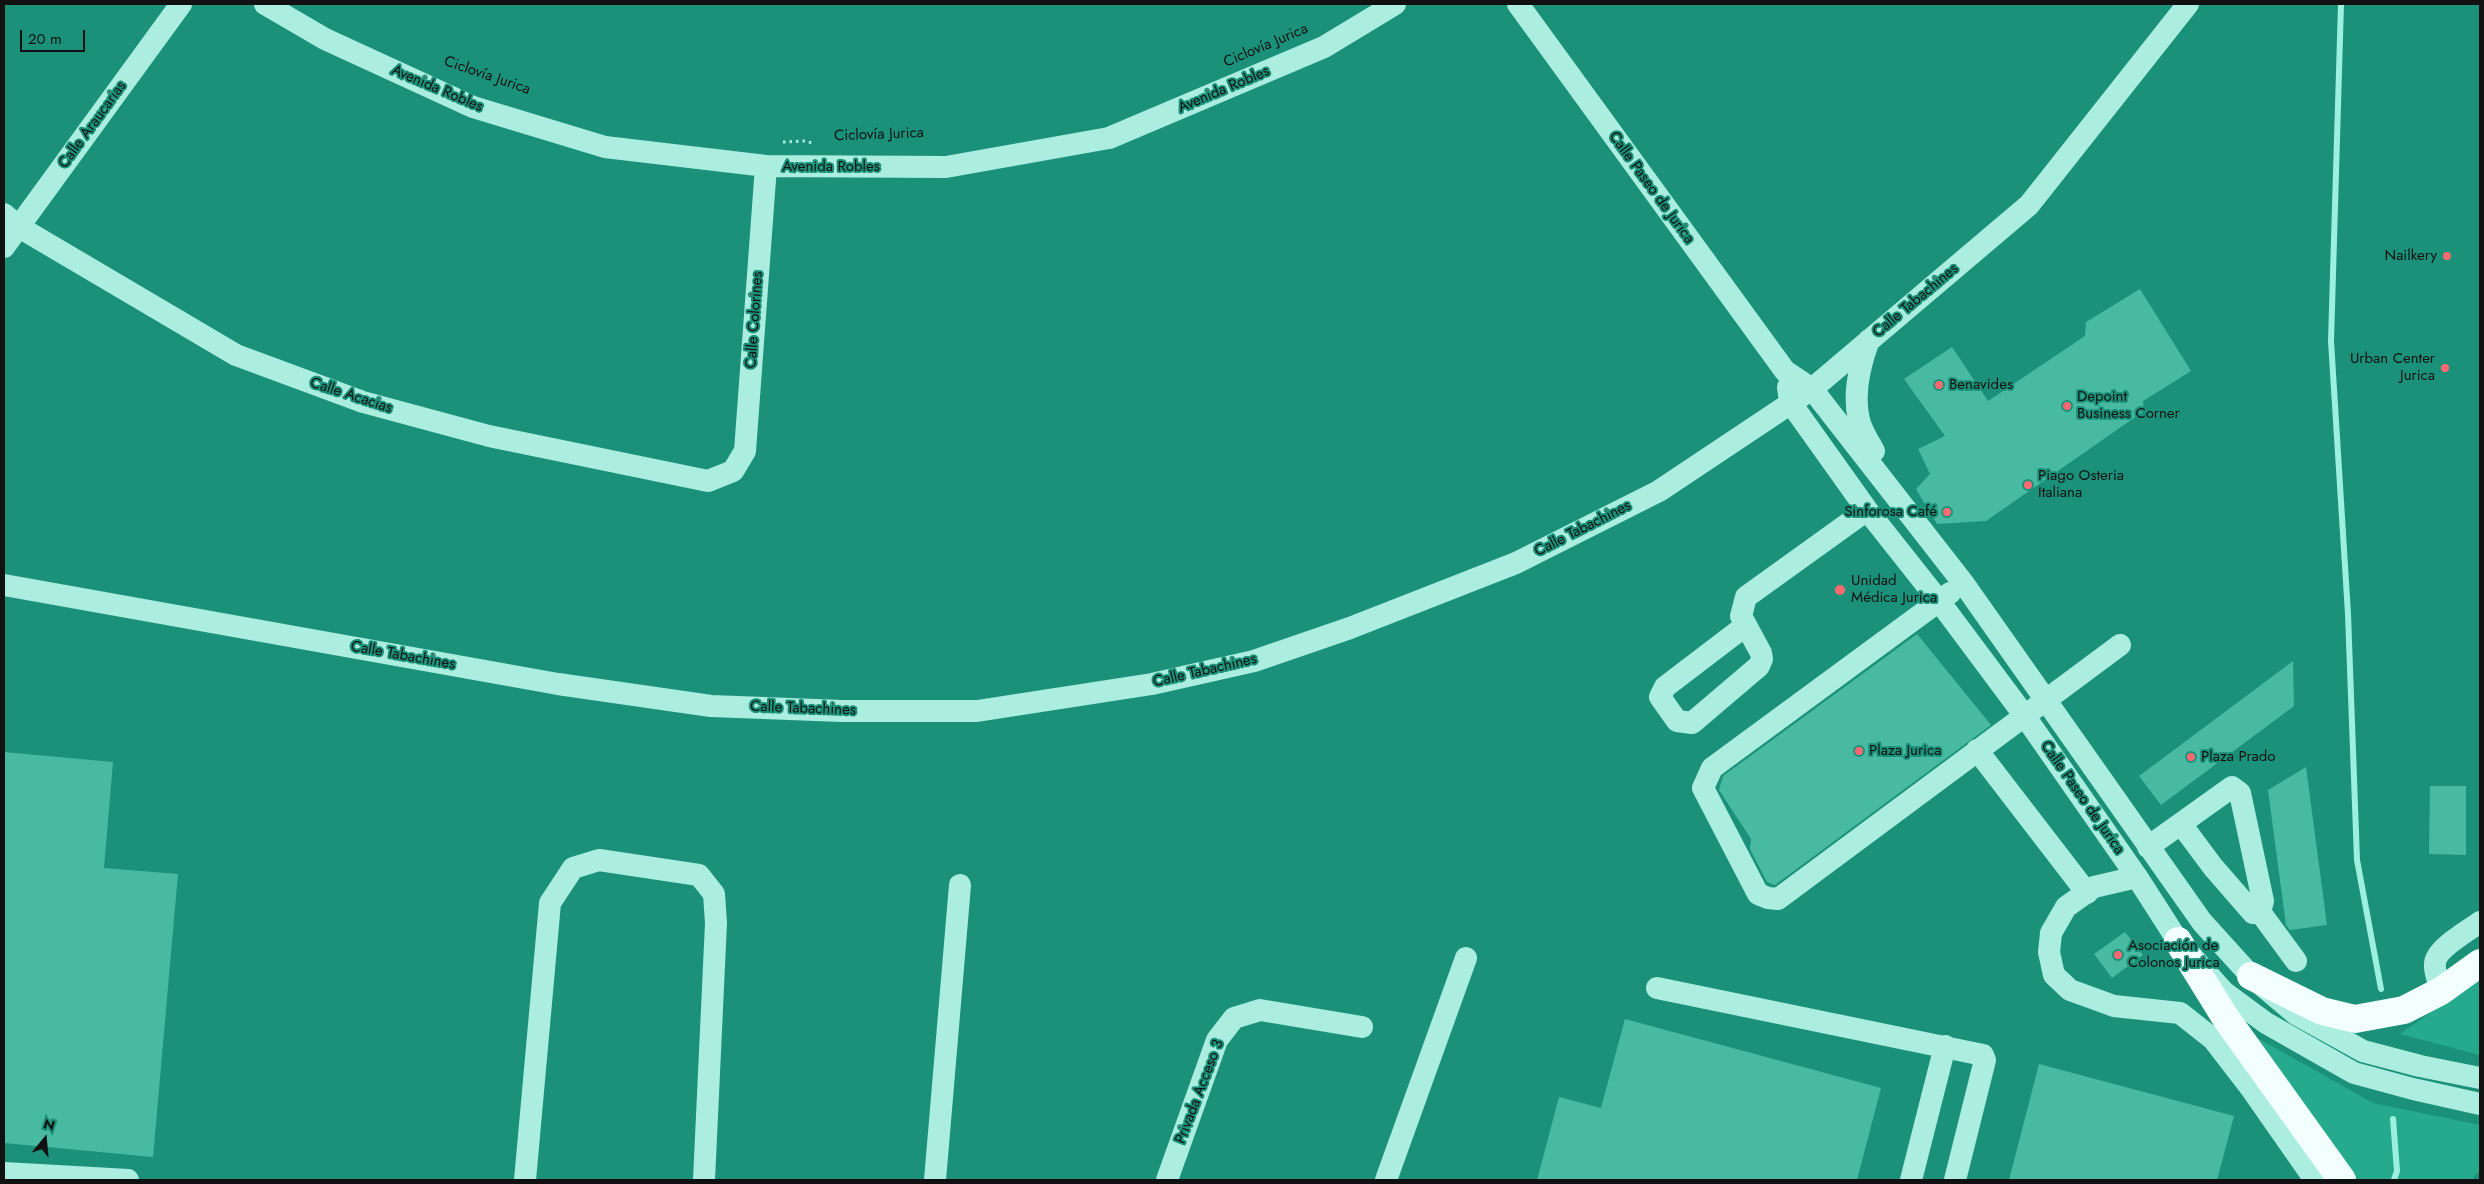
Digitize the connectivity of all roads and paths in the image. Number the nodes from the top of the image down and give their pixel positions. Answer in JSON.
{"nodes":[{"id":1,"x":181,"y":4,"type":"edge"},
{"id":2,"x":265,"y":4,"type":"edge"},
{"id":3,"x":1395,"y":4,"type":"edge"},
{"id":4,"x":1518,"y":4,"type":"edge"},
{"id":5,"x":2188,"y":4,"type":"edge"},
{"id":6,"x":776,"y":143,"type":"dead end"},
{"id":7,"x":814,"y":144,"type":"dead end"},
{"id":8,"x":766,"y":166,"type":"junction"},
{"id":9,"x":12,"y":220,"type":"edge"},
{"id":10,"x":4,"y":247,"type":"edge"},
{"id":11,"x":1869,"y":340,"type":"junction"},
{"id":12,"x":1785,"y":371,"type":"junction"},
{"id":13,"x":1812,"y":389,"type":"junction"},
{"id":14,"x":1790,"y":402,"type":"junction"},
{"id":15,"x":734,"y":471,"type":"joint"},
{"id":16,"x":1902,"y":508,"type":"junction"},
{"id":17,"x":1868,"y":510,"type":"junction"},
{"id":18,"x":4,"y":568,"type":"edge"},
{"id":19,"x":1964,"y":584,"type":"junction"},
{"id":20,"x":4,"y":585,"type":"edge"},
{"id":21,"x":38,"y":591,"type":"junction"},
{"id":22,"x":1939,"y":600,"type":"junction"},
{"id":23,"x":1745,"y":626,"type":"junction"},
{"id":24,"x":2120,"y":644,"type":"dead end"},
{"id":25,"x":2045,"y":700,"type":"junction"},
{"id":26,"x":2024,"y":715,"type":"junction"},
{"id":27,"x":1977,"y":750,"type":"junction"},
{"id":28,"x":2181,"y":824,"type":"junction"},
{"id":29,"x":2148,"y":846,"type":"junction"},
{"id":30,"x":2138,"y":877,"type":"junction"},
{"id":31,"x":960,"y":885,"type":"dead end"},
{"id":32,"x":2087,"y":893,"type":"junction"},
{"id":33,"x":2260,"y":912,"type":"junction"},
{"id":34,"x":2480,"y":922,"type":"edge"},
{"id":35,"x":2178,"y":941,"type":"junction"},
{"id":36,"x":1466,"y":958,"type":"dead end"},
{"id":37,"x":2296,"y":961,"type":"dead end"},
{"id":38,"x":2480,"y":963,"type":"edge"},
{"id":39,"x":2251,"y":976,"type":"junction"},
{"id":40,"x":1657,"y":988,"type":"dead end"},
{"id":41,"x":2441,"y":991,"type":"junction"},
{"id":42,"x":1362,"y":1027,"type":"dead end"},
{"id":43,"x":1945,"y":1046,"type":"junction"},
{"id":44,"x":2480,"y":1078,"type":"edge"},
{"id":45,"x":2480,"y":1104,"type":"edge"},
{"id":46,"x":4,"y":1173,"type":"edge"},
{"id":47,"x":128,"y":1180,"type":"edge"},
{"id":48,"x":526,"y":1180,"type":"edge"},
{"id":49,"x":704,"y":1180,"type":"edge"},
{"id":50,"x":935,"y":1180,"type":"edge"},
{"id":51,"x":1167,"y":1180,"type":"edge"},
{"id":52,"x":1386,"y":1180,"type":"edge"},
{"id":53,"x":1911,"y":1180,"type":"edge"},
{"id":54,"x":1955,"y":1180,"type":"edge"},
{"id":55,"x":2315,"y":1180,"type":"edge"},
{"id":56,"x":2342,"y":1180,"type":"edge"}],
"edges":[{"from":1,"to":9,"type":"street","name":"Calle Araucarias"},
{"from":2,"to":8,"type":"street","name":"Avenida Robles"},
{"from":3,"to":8,"type":"street","name":"Avenida Robles"},
{"from":4,"to":12,"type":"street","name":"Calle Paseo de Jurica"},
{"from":5,"to":11,"type":"street","name":"Calle Tabachines"},
{"from":6,"to":7,"type":"path","name":"Ciclovía Jurica"},
{"from":8,"to":15,"type":"street","name":"Calle Colorines"},
{"from":9,"to":10,"type":"street","name":"Calle Araucarias"},
{"from":9,"to":15,"type":"street","name":"Calle Acacias"},
{"from":11,"to":13,"type":"street","name":"Calle Tabachines"},
{"from":11,"to":16,"type":"street"},
{"from":12,"to":13,"type":"street","name":"Calle Paseo de Jurica"},
{"from":12,"to":14,"type":"street","name":"Calle Paseo de Jurica"},
{"from":13,"to":14,"type":"street","name":"Calle Tabachines"},
{"from":13,"to":16,"type":"street","name":"Calle Paseo de Jurica"},
{"from":14,"to":17,"type":"street","name":"Calle Paseo de Jurica"},
{"from":14,"to":21,"type":"street","name":"Calle Tabachines"},
{"from":16,"to":19,"type":"street","name":"Calle Paseo de Jurica"},
{"from":17,"to":22,"type":"street","name":"Calle Paseo de Jurica"},
{"from":17,"to":23,"type":"street"},
{"from":18,"to":21,"type":"street"},
{"from":19,"to":22,"type":"street"},
{"from":19,"to":25,"type":"street","name":"Calle Paseo de Jurica"},
{"from":20,"to":21,"type":"street","name":"Calle Tabachines"},
{"from":22,"to":26,"type":"street","name":"Calle Paseo de Jurica"},
{"from":22,"to":27,"type":"street"},
{"from":23,"to":23,"type":"street"},
{"from":24,"to":25,"type":"street"},
{"from":25,"to":26,"type":"street"},
{"from":25,"to":29,"type":"street","name":"Calle Paseo de Jurica"},
{"from":26,"to":27,"type":"street"},
{"from":26,"to":30,"type":"street","name":"Calle Paseo de Jurica"},
{"from":27,"to":32,"type":"street"},
{"from":28,"to":29,"type":"street"},
{"from":28,"to":33,"type":"street"},
{"from":28,"to":33,"type":"street"},
{"from":29,"to":39,"type":"street","name":"Calle Paseo de Jurica"},
{"from":30,"to":32,"type":"street"},
{"from":30,"to":35,"type":"street","name":"Calle Paseo de Jurica"},
{"from":31,"to":50,"type":"street"},
{"from":32,"to":55,"type":"street"},
{"from":33,"to":37,"type":"street"},
{"from":34,"to":41,"type":"street"},
{"from":35,"to":45,"type":"street","name":"Calle Paseo de Jurica"},
{"from":35,"to":56,"type":"main road"},
{"from":36,"to":52,"type":"street"},
{"from":38,"to":41,"type":"main road"},
{"from":39,"to":41,"type":"main road"},
{"from":39,"to":44,"type":"street","name":"Calle Paseo de Jurica"},
{"from":40,"to":43,"type":"street"},
{"from":42,"to":51,"type":"street","name":"Privada Acceso 3"},
{"from":43,"to":53,"type":"street"},
{"from":43,"to":54,"type":"street"},
{"from":46,"to":47,"type":"street"},
{"from":48,"to":49,"type":"street"}]}
